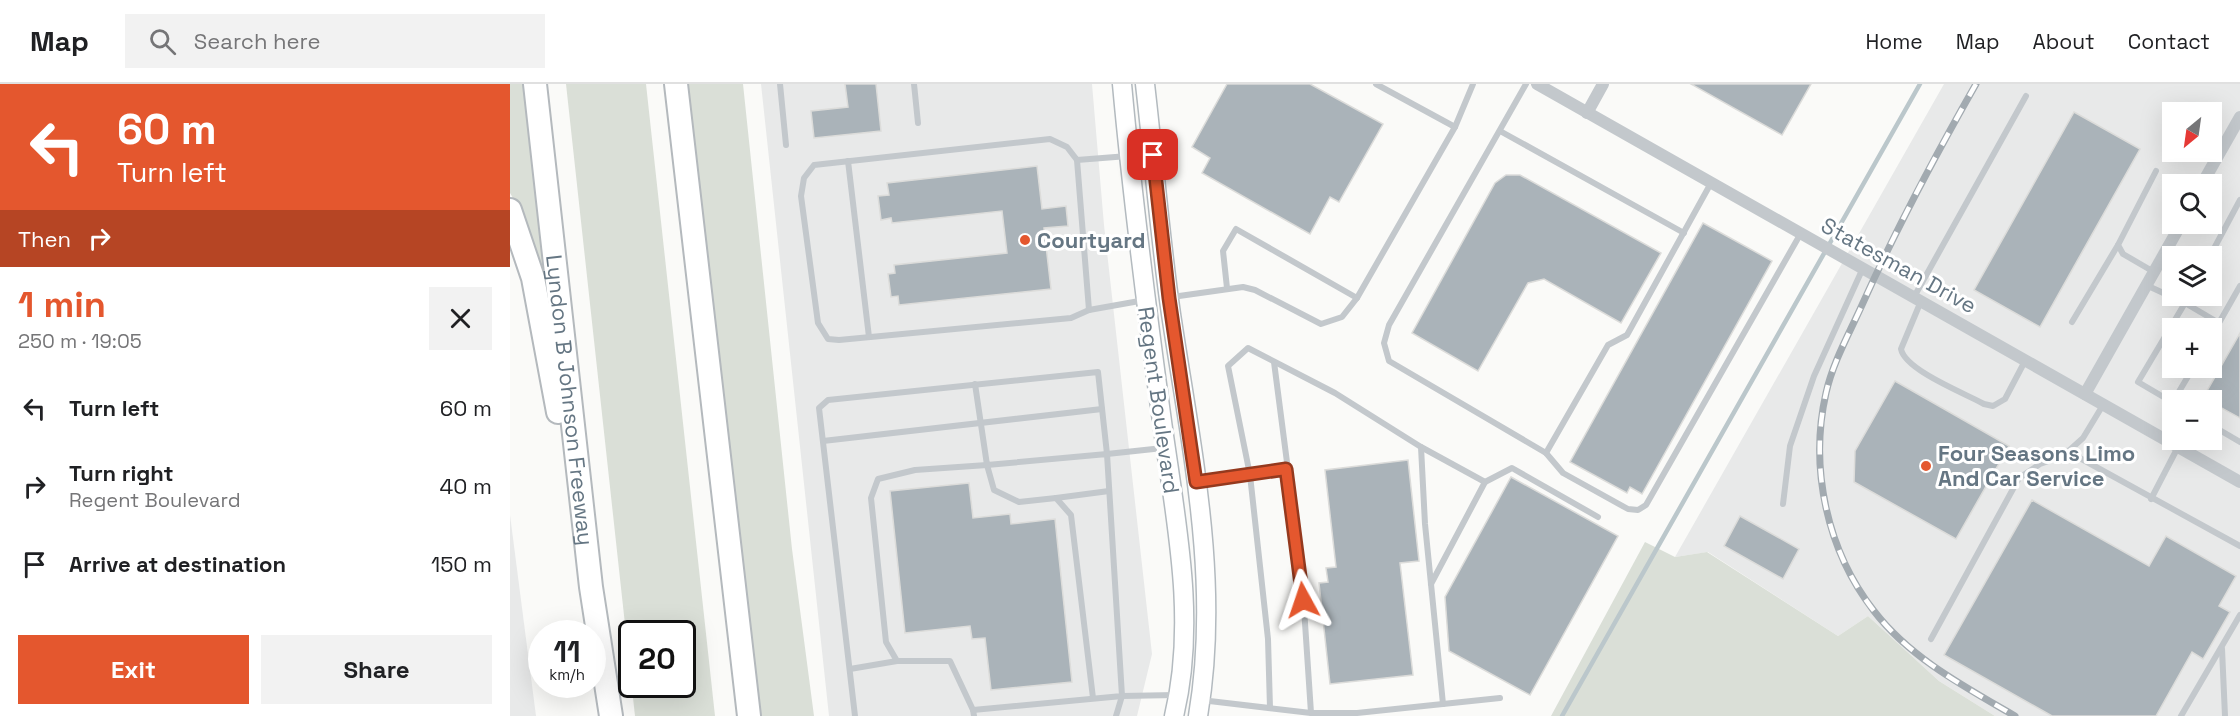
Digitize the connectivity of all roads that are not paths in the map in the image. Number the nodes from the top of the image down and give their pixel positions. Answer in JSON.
{"nodes":[{"id":1,"x":536,"y":84,"type":"edge"},
{"id":2,"x":675,"y":84,"type":"edge"},
{"id":3,"x":780,"y":84,"type":"edge"},
{"id":4,"x":914,"y":84,"type":"edge"},
{"id":5,"x":1122,"y":84,"type":"edge"},
{"id":6,"x":1145,"y":84,"type":"edge"},
{"id":7,"x":1376,"y":84,"type":"edge"},
{"id":8,"x":1473,"y":84,"type":"edge"},
{"id":9,"x":1526,"y":84,"type":"edge"},
{"id":10,"x":1537,"y":84,"type":"edge"},
{"id":11,"x":1603,"y":84,"type":"edge"},
{"id":12,"x":2026,"y":96,"type":"dead end"},
{"id":13,"x":1587,"y":112,"type":"junction"},
{"id":14,"x":2239,"y":121,"type":"edge"},
{"id":15,"x":918,"y":123,"type":"dead end"},
{"id":16,"x":1455,"y":127,"type":"junction"},
{"id":17,"x":1500,"y":131,"type":"junction"},
{"id":18,"x":786,"y":145,"type":"dead end"},
{"id":19,"x":1128,"y":156,"type":"junction"},
{"id":20,"x":1077,"y":160,"type":"junction"},
{"id":21,"x":848,"y":161,"type":"junction"},
{"id":22,"x":2156,"y":171,"type":"dead end"},
{"id":23,"x":2208,"y":174,"type":"edge"},
{"id":24,"x":1711,"y":183,"type":"junction"},
{"id":25,"x":2240,"y":200,"type":"edge"},
{"id":26,"x":510,"y":210,"type":"edge"},
{"id":27,"x":1684,"y":233,"type":"junction"},
{"id":28,"x":1801,"y":233,"type":"junction"},
{"id":29,"x":2175,"y":234,"type":"edge"},
{"id":30,"x":2118,"y":245,"type":"junction"},
{"id":31,"x":2215,"y":246,"type":"edge"},
{"id":32,"x":1859,"y":266,"type":"junction"},
{"id":33,"x":2154,"y":272,"type":"junction"},
{"id":34,"x":2146,"y":285,"type":"junction"},
{"id":35,"x":2240,"y":286,"type":"edge"},
{"id":36,"x":1227,"y":288,"type":"junction"},
{"id":37,"x":2162,"y":292,"type":"edge"},
{"id":38,"x":1169,"y":298,"type":"junction"},
{"id":39,"x":1357,"y":298,"type":"junction"},
{"id":40,"x":1917,"y":299,"type":"junction"},
{"id":41,"x":1146,"y":300,"type":"junction"},
{"id":42,"x":2183,"y":306,"type":"edge"},
{"id":43,"x":2190,"y":306,"type":"edge"},
{"id":44,"x":1089,"y":310,"type":"junction"},
{"id":45,"x":2210,"y":318,"type":"edge"},
{"id":46,"x":2222,"y":318,"type":"edge"},
{"id":47,"x":2073,"y":322,"type":"dead end"},
{"id":48,"x":869,"y":337,"type":"junction"},
{"id":49,"x":2025,"y":360,"type":"junction"},
{"id":50,"x":1274,"y":362,"type":"junction"},
{"id":51,"x":975,"y":384,"type":"junction"},
{"id":52,"x":2085,"y":394,"type":"junction"},
{"id":53,"x":2162,"y":395,"type":"edge"},
{"id":54,"x":2103,"y":405,"type":"junction"},
{"id":55,"x":1102,"y":409,"type":"junction"},
{"id":56,"x":981,"y":424,"type":"junction"},
{"id":57,"x":2222,"y":431,"type":"edge"},
{"id":58,"x":2162,"y":438,"type":"edge"},
{"id":59,"x":823,"y":441,"type":"junction"},
{"id":60,"x":2240,"y":442,"type":"edge"},
{"id":61,"x":1420,"y":447,"type":"junction"},
{"id":62,"x":1165,"y":448,"type":"junction"},
{"id":63,"x":2176,"y":450,"type":"edge"},
{"id":64,"x":2183,"y":450,"type":"edge"},
{"id":65,"x":2067,"y":451,"type":"junction"},
{"id":66,"x":1546,"y":453,"type":"junction"},
{"id":67,"x":1107,"y":454,"type":"junction"},
{"id":68,"x":987,"y":465,"type":"junction"},
{"id":69,"x":1286,"y":469,"type":"junction"},
{"id":70,"x":1250,"y":475,"type":"junction"},
{"id":71,"x":1196,"y":482,"type":"junction"},
{"id":72,"x":2240,"y":482,"type":"edge"},
{"id":73,"x":1485,"y":483,"type":"junction"},
{"id":74,"x":1109,"y":491,"type":"junction"},
{"id":75,"x":1056,"y":498,"type":"junction"},
{"id":76,"x":2151,"y":499,"type":"junction"},
{"id":77,"x":1783,"y":504,"type":"dead end"},
{"id":78,"x":1598,"y":517,"type":"dead end"},
{"id":79,"x":2240,"y":546,"type":"edge"},
{"id":80,"x":1431,"y":585,"type":"junction"},
{"id":81,"x":591,"y":587,"type":"junction"},
{"id":82,"x":2240,"y":615,"type":"edge"},
{"id":83,"x":1931,"y":639,"type":"dead end"},
{"id":84,"x":2222,"y":649,"type":"junction"},
{"id":85,"x":897,"y":661,"type":"junction"},
{"id":86,"x":850,"y":669,"type":"junction"},
{"id":87,"x":1179,"y":695,"type":"junction"},
{"id":88,"x":1122,"y":696,"type":"junction"},
{"id":89,"x":1093,"y":698,"type":"junction"},
{"id":90,"x":1500,"y":698,"type":"dead end"},
{"id":91,"x":1443,"y":704,"type":"junction"},
{"id":92,"x":1199,"y":708,"type":"edge"},
{"id":93,"x":1269,"y":708,"type":"junction"},
{"id":94,"x":973,"y":713,"type":"edge"},
{"id":95,"x":1311,"y":713,"type":"junction"},
{"id":96,"x":611,"y":716,"type":"edge"},
{"id":97,"x":749,"y":716,"type":"edge"},
{"id":98,"x":855,"y":716,"type":"edge"},
{"id":99,"x":1116,"y":716,"type":"edge"},
{"id":100,"x":1174,"y":716,"type":"edge"},
{"id":101,"x":2181,"y":716,"type":"edge"},
{"id":102,"x":2225,"y":716,"type":"edge"}],
"edges":[{"from":1,"to":81,"type":"highway","name":"Lyndon B Johnson Freeway"},
{"from":2,"to":97,"type":"highway"},
{"from":3,"to":18,"type":"lane"},
{"from":4,"to":15,"type":"lane"},
{"from":5,"to":19,"type":"street","name":"Regent Boulevard"},
{"from":6,"to":38,"type":"street","name":"Regent Boulevard"},
{"from":7,"to":16,"type":"lane"},
{"from":8,"to":16,"type":"lane"},
{"from":9,"to":17,"type":"lane"},
{"from":10,"to":13,"type":"street","name":"Statesman Drive"},
{"from":11,"to":13,"type":"street"},
{"from":12,"to":40,"type":"lane"},
{"from":13,"to":24,"type":"street","name":"Statesman Drive"},
{"from":14,"to":23,"type":"street"},
{"from":16,"to":39,"type":"lane"},
{"from":17,"to":27,"type":"lane"},
{"from":17,"to":66,"type":"lane"},
{"from":19,"to":20,"type":"lane"},
{"from":19,"to":41,"type":"street","name":"Regent Boulevard"},
{"from":20,"to":21,"type":"lane"},
{"from":20,"to":44,"type":"lane"},
{"from":21,"to":48,"type":"lane"},
{"from":21,"to":48,"type":"lane"},
{"from":22,"to":30,"type":"lane"},
{"from":24,"to":27,"type":"lane"},
{"from":24,"to":28,"type":"street","name":"Statesman Drive"},
{"from":25,"to":31,"type":"lane"},
{"from":26,"to":81,"type":"highway"},
{"from":27,"to":66,"type":"lane"},
{"from":28,"to":32,"type":"street","name":"Statesman Drive"},
{"from":28,"to":66,"type":"lane"},
{"from":29,"to":33,"type":"street"},
{"from":30,"to":33,"type":"lane"},
{"from":30,"to":47,"type":"lane"},
{"from":32,"to":40,"type":"street","name":"Statesman Drive"},
{"from":32,"to":77,"type":"lane"},
{"from":33,"to":34,"type":"street"},
{"from":34,"to":37,"type":"lane"},
{"from":34,"to":52,"type":"street"},
{"from":35,"to":46,"type":"lane"},
{"from":36,"to":38,"type":"lane"},
{"from":36,"to":39,"type":"lane"},
{"from":36,"to":39,"type":"lane"},
{"from":38,"to":41,"type":"street"},
{"from":38,"to":71,"type":"street","name":"Regent Boulevard"},
{"from":40,"to":49,"type":"street","name":"Statesman Drive"},
{"from":40,"to":49,"type":"lane"},
{"from":41,"to":44,"type":"lane"},
{"from":41,"to":62,"type":"street","name":"Regent Boulevard"},
{"from":42,"to":53,"type":"lane"},
{"from":43,"to":45,"type":"lane"},
{"from":44,"to":48,"type":"lane"},
{"from":49,"to":52,"type":"street","name":"Statesman Drive"},
{"from":50,"to":61,"type":"lane"},
{"from":50,"to":69,"type":"lane"},
{"from":50,"to":70,"type":"lane"},
{"from":51,"to":55,"type":"lane"},
{"from":51,"to":56,"type":"lane"},
{"from":51,"to":59,"type":"lane"},
{"from":52,"to":54,"type":"street","name":"Statesman Drive"},
{"from":54,"to":58,"type":"street","name":"Statesman Drive"},
{"from":54,"to":65,"type":"lane"},
{"from":55,"to":56,"type":"lane"},
{"from":55,"to":67,"type":"lane"},
{"from":56,"to":59,"type":"lane"},
{"from":56,"to":68,"type":"lane"},
{"from":57,"to":60,"type":"lane"},
{"from":59,"to":86,"type":"lane"},
{"from":61,"to":73,"type":"lane"},
{"from":61,"to":80,"type":"lane"},
{"from":62,"to":67,"type":"lane"},
{"from":62,"to":87,"type":"street","name":"Regent Boulevard"},
{"from":63,"to":76,"type":"lane"},
{"from":64,"to":72,"type":"street","name":"Statesman Drive"},
{"from":65,"to":76,"type":"lane"},
{"from":65,"to":83,"type":"lane"},
{"from":67,"to":68,"type":"lane"},
{"from":67,"to":74,"type":"lane"},
{"from":68,"to":75,"type":"lane"},
{"from":68,"to":85,"type":"lane"},
{"from":69,"to":70,"type":"lane"},
{"from":69,"to":95,"type":"lane"},
{"from":70,"to":71,"type":"lane"},
{"from":70,"to":93,"type":"lane"},
{"from":71,"to":92,"type":"street","name":"Regent Boulevard"},
{"from":73,"to":78,"type":"lane"},
{"from":73,"to":80,"type":"lane"},
{"from":74,"to":75,"type":"lane"},
{"from":74,"to":88,"type":"lane"},
{"from":75,"to":89,"type":"lane"},
{"from":76,"to":79,"type":"lane"},
{"from":80,"to":91,"type":"lane"},
{"from":81,"to":96,"type":"highway","name":"Lyndon B Johnson Freeway"},
{"from":82,"to":84,"type":"lane"},
{"from":84,"to":101,"type":"lane"},
{"from":84,"to":102,"type":"lane"},
{"from":85,"to":86,"type":"lane"},
{"from":85,"to":94,"type":"lane"},
{"from":86,"to":98,"type":"lane"},
{"from":87,"to":88,"type":"lane"},
{"from":87,"to":100,"type":"street","name":"Regent Boulevard"},
{"from":88,"to":89,"type":"lane"},
{"from":88,"to":99,"type":"lane"},
{"from":89,"to":94,"type":"lane"},
{"from":90,"to":91,"type":"lane"},
{"from":91,"to":95,"type":"lane"},
{"from":92,"to":93,"type":"lane"},
{"from":93,"to":95,"type":"lane"}]}
